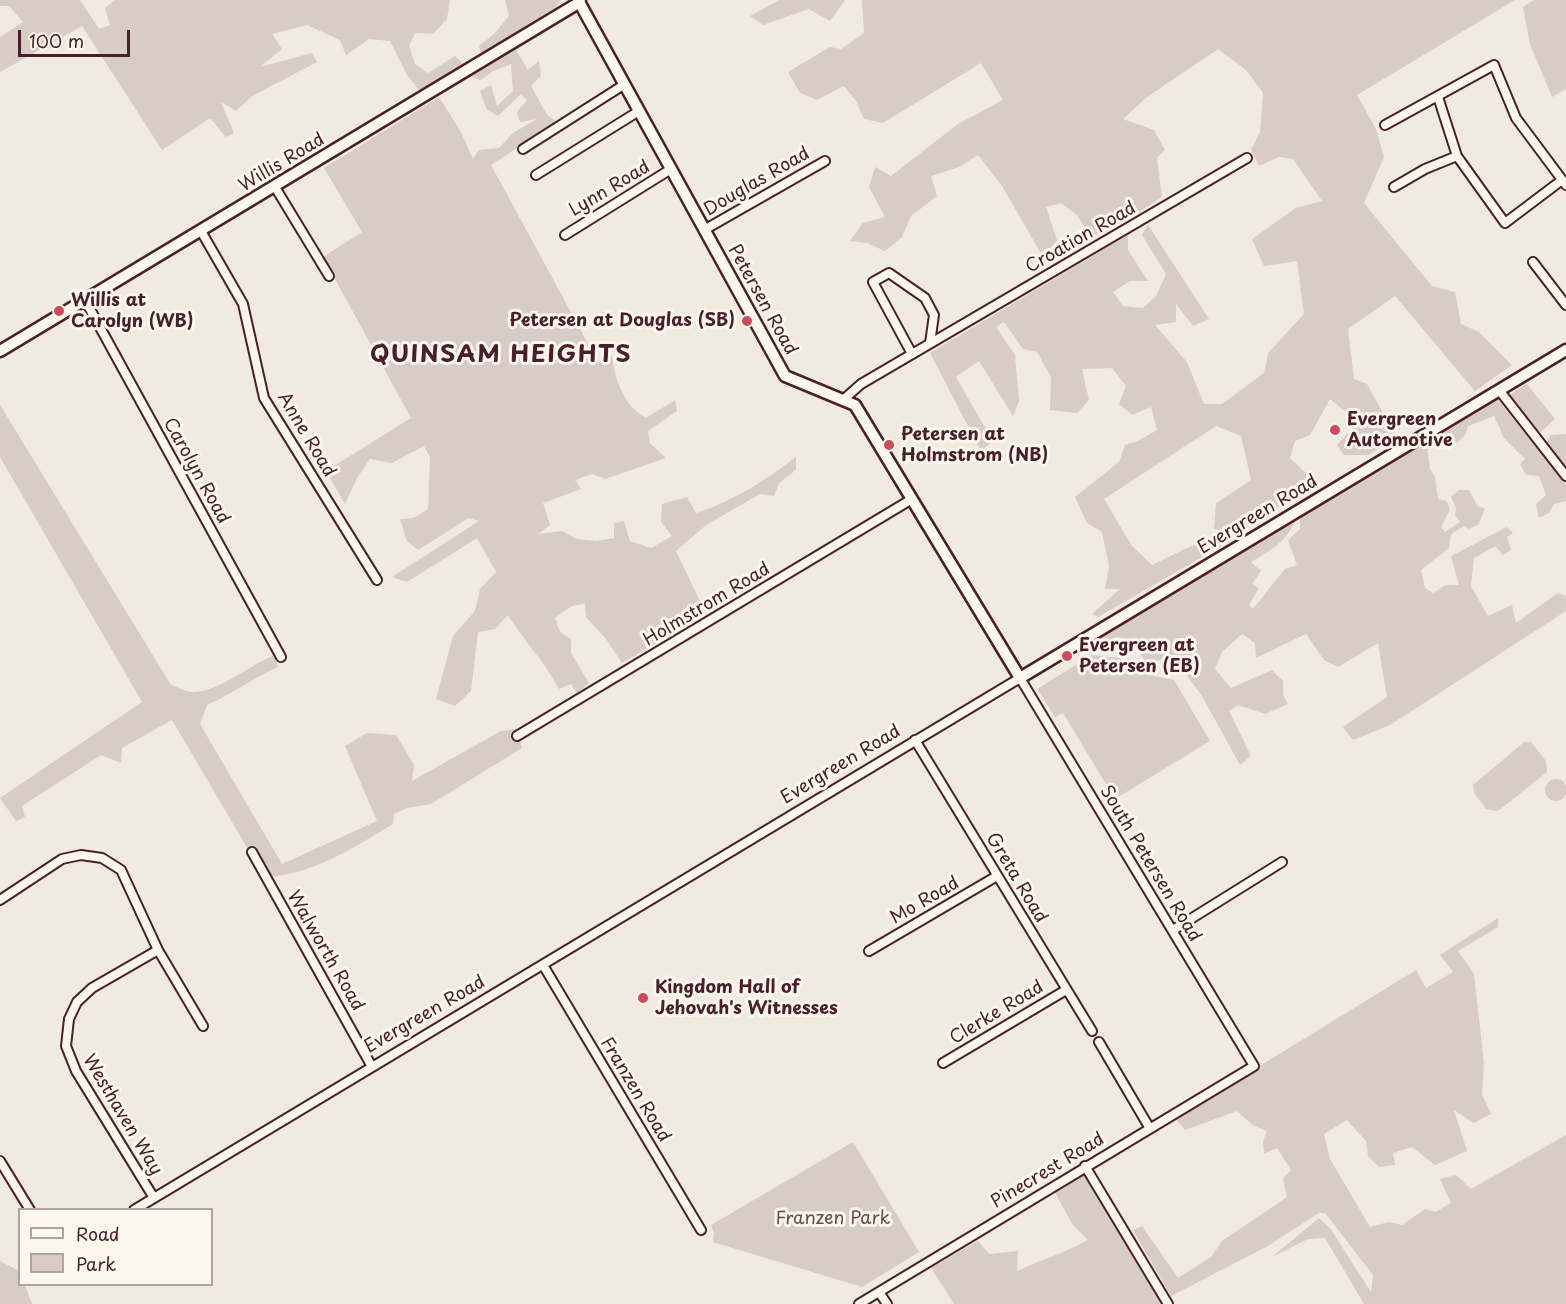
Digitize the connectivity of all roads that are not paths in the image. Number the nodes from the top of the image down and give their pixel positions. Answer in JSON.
{"nodes":[{"id":1,"x":579,"y":1,"type":"edge"},
{"id":2,"x":625,"y":84,"type":"junction"},
{"id":3,"x":1438,"y":97,"type":"junction"},
{"id":4,"x":639,"y":111,"type":"junction"},
{"id":5,"x":1385,"y":125,"type":"dead end"},
{"id":6,"x":523,"y":149,"type":"dead end"},
{"id":7,"x":1457,"y":156,"type":"junction"},
{"id":8,"x":1247,"y":158,"type":"dead end"},
{"id":9,"x":825,"y":161,"type":"dead end"},
{"id":10,"x":671,"y":169,"type":"junction"},
{"id":11,"x":536,"y":175,"type":"dead end"},
{"id":12,"x":1564,"y":182,"type":"edge"},
{"id":13,"x":275,"y":186,"type":"junction"},
{"id":14,"x":1394,"y":187,"type":"dead end"},
{"id":15,"x":704,"y":230,"type":"junction"},
{"id":16,"x":201,"y":231,"type":"junction"},
{"id":17,"x":564,"y":235,"type":"dead end"},
{"id":18,"x":1533,"y":262,"type":"dead end"},
{"id":19,"x":329,"y":276,"type":"dead end"},
{"id":20,"x":85,"y":300,"type":"junction"},
{"id":21,"x":1566,"y":305,"type":"edge"},
{"id":22,"x":930,"y":343,"type":"junction"},
{"id":23,"x":1566,"y":350,"type":"edge"},
{"id":24,"x":0,"y":351,"type":"edge"},
{"id":25,"x":912,"y":354,"type":"junction"},
{"id":26,"x":1498,"y":390,"type":"junction"},
{"id":27,"x":843,"y":400,"type":"junction"},
{"id":28,"x":1566,"y":476,"type":"edge"},
{"id":29,"x":912,"y":500,"type":"junction"},
{"id":30,"x":377,"y":580,"type":"dead end"},
{"id":31,"x":281,"y":657,"type":"dead end"},
{"id":32,"x":1020,"y":678,"type":"junction"},
{"id":33,"x":517,"y":736,"type":"dead end"},
{"id":34,"x":915,"y":740,"type":"junction"},
{"id":35,"x":252,"y":852,"type":"dead end"},
{"id":36,"x":1282,"y":862,"type":"dead end"},
{"id":37,"x":997,"y":876,"type":"junction"},
{"id":38,"x":0,"y":900,"type":"edge"},
{"id":39,"x":1173,"y":930,"type":"junction"},
{"id":40,"x":158,"y":950,"type":"junction"},
{"id":41,"x":869,"y":951,"type":"dead end"},
{"id":42,"x":543,"y":965,"type":"junction"},
{"id":43,"x":1066,"y":990,"type":"junction"},
{"id":44,"x":203,"y":1026,"type":"dead end"},
{"id":45,"x":1092,"y":1030,"type":"dead end"},
{"id":46,"x":1099,"y":1042,"type":"dead end"},
{"id":47,"x":943,"y":1063,"type":"dead end"},
{"id":48,"x":371,"y":1065,"type":"junction"},
{"id":49,"x":1254,"y":1066,"type":"joint"},
{"id":50,"x":1149,"y":1127,"type":"junction"},
{"id":51,"x":0,"y":1161,"type":"edge"},
{"id":52,"x":1085,"y":1166,"type":"junction"},
{"id":53,"x":154,"y":1197,"type":"junction"},
{"id":54,"x":29,"y":1208,"type":"edge"},
{"id":55,"x":136,"y":1208,"type":"edge"},
{"id":56,"x":701,"y":1230,"type":"dead end"},
{"id":57,"x":879,"y":1292,"type":"junction"},
{"id":58,"x":859,"y":1304,"type":"edge"},
{"id":59,"x":887,"y":1304,"type":"edge"},
{"id":60,"x":1168,"y":1304,"type":"edge"}],
"edges":[{"from":1,"to":2,"type":"street","name":"Petersen Road"},
{"from":1,"to":13,"type":"street","name":"Willis Road"},
{"from":2,"to":4,"type":"street","name":"Petersen Road"},
{"from":2,"to":6,"type":"street"},
{"from":3,"to":5,"type":"street"},
{"from":3,"to":7,"type":"street"},
{"from":3,"to":12,"type":"street"},
{"from":4,"to":10,"type":"street","name":"Petersen Road"},
{"from":4,"to":11,"type":"street"},
{"from":7,"to":12,"type":"street"},
{"from":7,"to":14,"type":"street"},
{"from":8,"to":22,"type":"street","name":"Croation Road"},
{"from":9,"to":15,"type":"street","name":"Douglas Road"},
{"from":10,"to":15,"type":"street","name":"Petersen Road"},
{"from":10,"to":17,"type":"street","name":"Lynn Road"},
{"from":13,"to":16,"type":"street","name":"Willis Road"},
{"from":13,"to":19,"type":"street"},
{"from":15,"to":27,"type":"street","name":"Petersen Road"},
{"from":16,"to":20,"type":"street","name":"Willis Road"},
{"from":16,"to":30,"type":"street","name":"Anne Road"},
{"from":18,"to":21,"type":"street"},
{"from":20,"to":24,"type":"street","name":"Willis Road"},
{"from":20,"to":31,"type":"street","name":"Carolyn Road"},
{"from":22,"to":25,"type":"street","name":"Croation Road"},
{"from":22,"to":25,"type":"street"},
{"from":23,"to":26,"type":"street","name":"Evergreen Road"},
{"from":25,"to":27,"type":"street","name":"Croation Road"},
{"from":26,"to":28,"type":"street"},
{"from":26,"to":32,"type":"street","name":"Evergreen Road"},
{"from":27,"to":29,"type":"street","name":"Petersen Road"},
{"from":29,"to":32,"type":"street","name":"Petersen Road"},
{"from":29,"to":33,"type":"street","name":"Holmstrom Road"},
{"from":32,"to":34,"type":"street","name":"Evergreen Road"},
{"from":32,"to":39,"type":"street","name":"South Petersen Road"},
{"from":34,"to":37,"type":"street","name":"Greta Road"},
{"from":34,"to":42,"type":"street","name":"Evergreen Road"},
{"from":35,"to":48,"type":"street","name":"Walworth Road"},
{"from":36,"to":39,"type":"street"},
{"from":37,"to":41,"type":"street","name":"Mo Road"},
{"from":37,"to":43,"type":"street","name":"Greta Road"},
{"from":38,"to":40,"type":"street"},
{"from":39,"to":49,"type":"street","name":"South Petersen Road"},
{"from":40,"to":44,"type":"street"},
{"from":40,"to":53,"type":"street","name":"Westhaven Way"},
{"from":42,"to":48,"type":"street","name":"Evergreen Road"},
{"from":42,"to":56,"type":"street","name":"Franzen Road"},
{"from":43,"to":45,"type":"street","name":"Greta Road"},
{"from":43,"to":47,"type":"street","name":"Clerke Road"},
{"from":46,"to":50,"type":"street"},
{"from":48,"to":53,"type":"street","name":"Evergreen Road"},
{"from":49,"to":50,"type":"street","name":"Pinecrest Road"},
{"from":50,"to":52,"type":"street","name":"Pinecrest Road"},
{"from":51,"to":54,"type":"street"},
{"from":52,"to":57,"type":"street","name":"Pinecrest Road"},
{"from":52,"to":60,"type":"street"},
{"from":53,"to":55,"type":"street","name":"Evergreen Road"},
{"from":57,"to":58,"type":"street","name":"Pinecrest Road"},
{"from":57,"to":59,"type":"street"}]}
